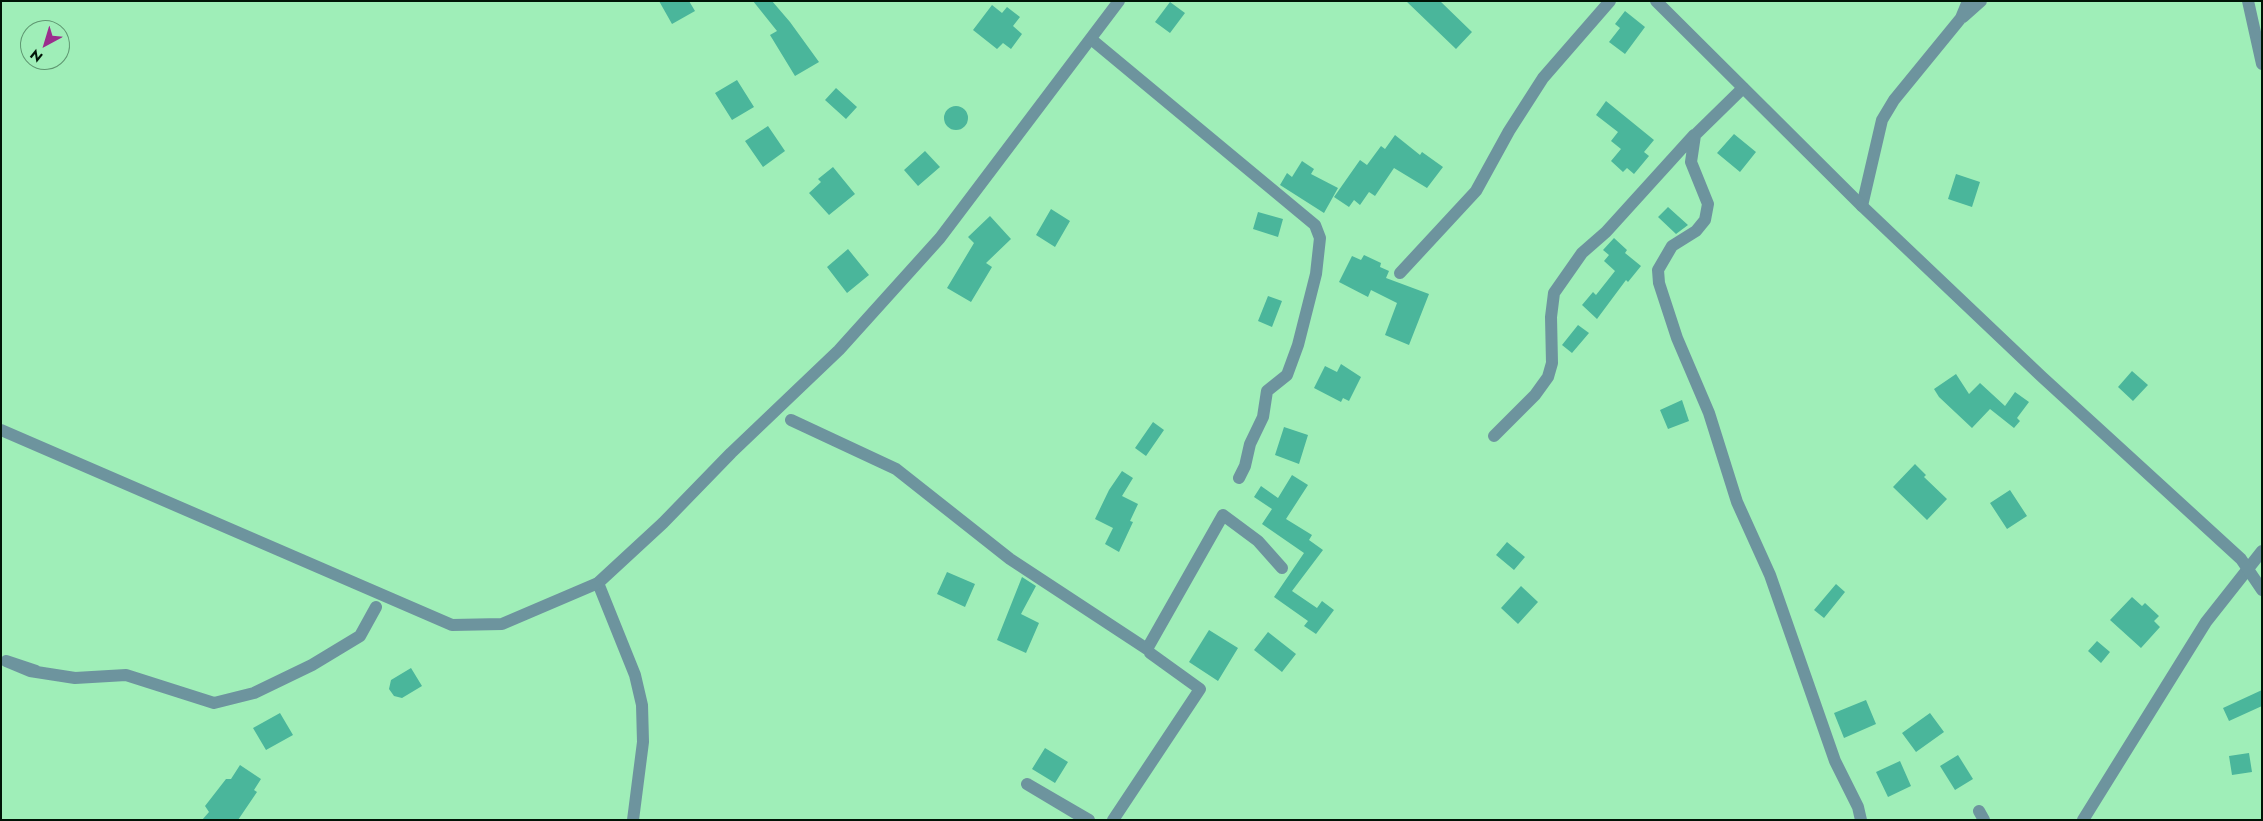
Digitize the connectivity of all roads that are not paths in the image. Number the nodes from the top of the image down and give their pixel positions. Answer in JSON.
{"nodes":[{"id":1,"x":1119,"y":1,"type":"edge"},
{"id":2,"x":1610,"y":1,"type":"edge"},
{"id":3,"x":1656,"y":1,"type":"edge"},
{"id":4,"x":1968,"y":1,"type":"edge"},
{"id":5,"x":1981,"y":1,"type":"edge"},
{"id":6,"x":2248,"y":1,"type":"edge"},
{"id":7,"x":1961,"y":18,"type":"junction"},
{"id":8,"x":1091,"y":39,"type":"junction"},
{"id":9,"x":2262,"y":64,"type":"edge"},
{"id":10,"x":1743,"y":88,"type":"junction"},
{"id":11,"x":1694,"y":135,"type":"junction"},
{"id":12,"x":1862,"y":206,"type":"junction"},
{"id":13,"x":1400,"y":273,"type":"dead end"},
{"id":14,"x":791,"y":420,"type":"dead end"},
{"id":15,"x":1,"y":430,"type":"edge"},
{"id":16,"x":1494,"y":436,"type":"dead end"},
{"id":17,"x":1239,"y":478,"type":"dead end"},
{"id":18,"x":2262,"y":551,"type":"edge"},
{"id":19,"x":2247,"y":567,"type":"junction"},
{"id":20,"x":1282,"y":568,"type":"dead end"},
{"id":21,"x":598,"y":583,"type":"junction"},
{"id":22,"x":2260,"y":584,"type":"edge"},
{"id":23,"x":376,"y":607,"type":"dead end"},
{"id":24,"x":1150,"y":653,"type":"dead end"},
{"id":25,"x":4,"y":660,"type":"edge"},
{"id":26,"x":633,"y":820,"type":"edge"},
{"id":27,"x":1113,"y":820,"type":"edge"},
{"id":28,"x":1861,"y":820,"type":"edge"},
{"id":29,"x":2082,"y":820,"type":"edge"}],
"edges":[{"from":1,"to":8,"type":"street"},
{"from":2,"to":13,"type":"street"},
{"from":3,"to":10,"type":"street"},
{"from":4,"to":7,"type":"street"},
{"from":5,"to":7,"type":"street"},
{"from":6,"to":9,"type":"street"},
{"from":7,"to":12,"type":"street"},
{"from":8,"to":17,"type":"street"},
{"from":8,"to":21,"type":"street"},
{"from":10,"to":11,"type":"street"},
{"from":10,"to":12,"type":"street"},
{"from":11,"to":16,"type":"street"},
{"from":11,"to":28,"type":"street"},
{"from":12,"to":19,"type":"street"},
{"from":14,"to":20,"type":"street"},
{"from":15,"to":21,"type":"street"},
{"from":18,"to":19,"type":"street"},
{"from":19,"to":22,"type":"street"},
{"from":19,"to":29,"type":"street"},
{"from":21,"to":26,"type":"street"},
{"from":23,"to":25,"type":"street"},
{"from":24,"to":27,"type":"street"}]}
